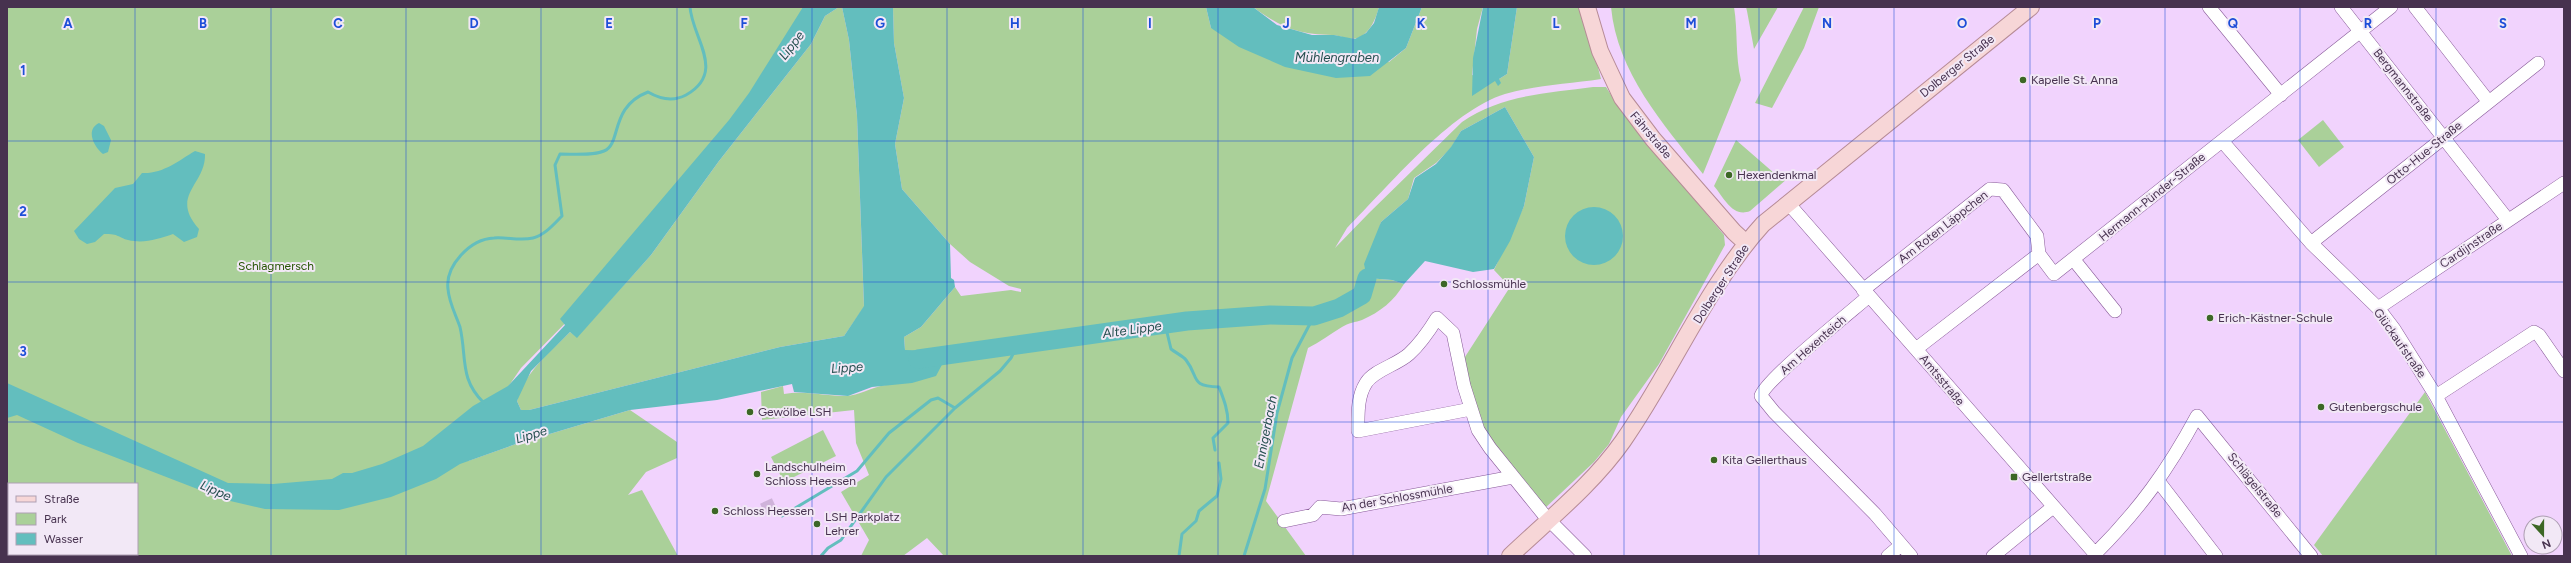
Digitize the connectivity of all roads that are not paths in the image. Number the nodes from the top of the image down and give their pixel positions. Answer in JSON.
{"nodes":[{"id":1,"x":1587,"y":7,"type":"edge"},
{"id":2,"x":2030,"y":7,"type":"edge"},
{"id":3,"x":2209,"y":7,"type":"edge"},
{"id":4,"x":2341,"y":7,"type":"edge"},
{"id":5,"x":2391,"y":7,"type":"edge"},
{"id":6,"x":2415,"y":7,"type":"edge"},
{"id":7,"x":2361,"y":32,"type":"junction"},
{"id":8,"x":2538,"y":63,"type":"dead end"},
{"id":9,"x":2280,"y":95,"type":"junction"},
{"id":10,"x":2488,"y":101,"type":"junction"},
{"id":11,"x":2444,"y":138,"type":"junction"},
{"id":12,"x":2222,"y":141,"type":"junction"},
{"id":13,"x":2564,"y":183,"type":"edge"},
{"id":14,"x":1788,"y":203,"type":"junction"},
{"id":15,"x":2508,"y":220,"type":"junction"},
{"id":16,"x":1746,"y":243,"type":"junction"},
{"id":17,"x":2311,"y":243,"type":"junction"},
{"id":18,"x":2039,"y":254,"type":"junction"},
{"id":19,"x":2074,"y":260,"type":"junction"},
{"id":20,"x":1866,"y":293,"type":"junction"},
{"id":21,"x":2378,"y":308,"type":"junction"},
{"id":22,"x":2115,"y":311,"type":"dead end"},
{"id":23,"x":1916,"y":349,"type":"junction"},
{"id":24,"x":2564,"y":371,"type":"edge"},
{"id":25,"x":2436,"y":396,"type":"junction"},
{"id":26,"x":1470,"y":409,"type":"junction"},
{"id":27,"x":1513,"y":477,"type":"junction"},
{"id":28,"x":2159,"y":482,"type":"junction"},
{"id":29,"x":2053,"y":507,"type":"junction"},
{"id":30,"x":1548,"y":520,"type":"junction"},
{"id":31,"x":1284,"y":521,"type":"dead end"},
{"id":32,"x":1901,"y":545,"type":"junction"},
{"id":33,"x":2096,"y":555,"type":"edge"},
{"id":34,"x":1510,"y":556,"type":"edge"},
{"id":35,"x":1585,"y":556,"type":"edge"},
{"id":36,"x":1888,"y":556,"type":"edge"},
{"id":37,"x":1911,"y":556,"type":"edge"},
{"id":38,"x":1993,"y":556,"type":"edge"},
{"id":39,"x":2216,"y":556,"type":"edge"},
{"id":40,"x":2311,"y":556,"type":"edge"},
{"id":41,"x":2521,"y":556,"type":"edge"}],
"edges":[{"from":1,"to":16,"type":"main road","name":"Fährstraße"},
{"from":2,"to":14,"type":"main road","name":"Dolberger Straße"},
{"from":3,"to":9,"type":"street"},
{"from":4,"to":7,"type":"street","name":"Bergmannstraße"},
{"from":5,"to":7,"type":"street","name":"Hermann-Pünder-Straße"},
{"from":6,"to":10,"type":"street"},
{"from":7,"to":9,"type":"street","name":"Hermann-Pünder-Straße"},
{"from":7,"to":11,"type":"street","name":"Bergmannstraße"},
{"from":8,"to":10,"type":"street","name":"Otto-Hue-Straße"},
{"from":9,"to":12,"type":"street","name":"Hermann-Pünder-Straße"},
{"from":10,"to":11,"type":"street","name":"Otto-Hue-Straße"},
{"from":11,"to":15,"type":"street","name":"Bergmannstraße"},
{"from":11,"to":17,"type":"street","name":"Otto-Hue-Straße"},
{"from":12,"to":17,"type":"street","name":"Glückaufstraße"},
{"from":12,"to":19,"type":"street","name":"Hermann-Pünder-Straße"},
{"from":13,"to":15,"type":"street","name":"Cardijnstraße"},
{"from":14,"to":16,"type":"main road","name":"Dolberger Straße"},
{"from":14,"to":20,"type":"street","name":"Amtsstraße"},
{"from":15,"to":21,"type":"street","name":"Cardijnstraße"},
{"from":16,"to":30,"type":"main road","name":"Dolberger Straße"},
{"from":17,"to":21,"type":"street","name":"Glückaufstraße"},
{"from":18,"to":19,"type":"street","name":"Hermann-Pünder-Straße"},
{"from":18,"to":20,"type":"street","name":"Am Roten Läppchen"},
{"from":18,"to":23,"type":"street"},
{"from":19,"to":22,"type":"street"},
{"from":20,"to":23,"type":"street","name":"Amtsstraße"},
{"from":20,"to":32,"type":"street","name":"Am Hexenteich"},
{"from":21,"to":25,"type":"street","name":"Glückaufstraße"},
{"from":23,"to":29,"type":"street","name":"Amtsstraße"},
{"from":24,"to":25,"type":"street"},
{"from":25,"to":41,"type":"street","name":"Glückaufstraße"},
{"from":26,"to":26,"type":"street"},
{"from":26,"to":27,"type":"street"},
{"from":27,"to":30,"type":"street"},
{"from":27,"to":31,"type":"street","name":"An der Schlossmühle"},
{"from":28,"to":33,"type":"street"},
{"from":28,"to":39,"type":"street"},
{"from":28,"to":40,"type":"street","name":"Schlägelstraße"},
{"from":29,"to":33,"type":"street","name":"Amtsstraße"},
{"from":29,"to":38,"type":"street"},
{"from":30,"to":34,"type":"main road","name":"Dolberger Straße"},
{"from":30,"to":35,"type":"street"},
{"from":32,"to":36,"type":"street"},
{"from":32,"to":37,"type":"street"}]}
